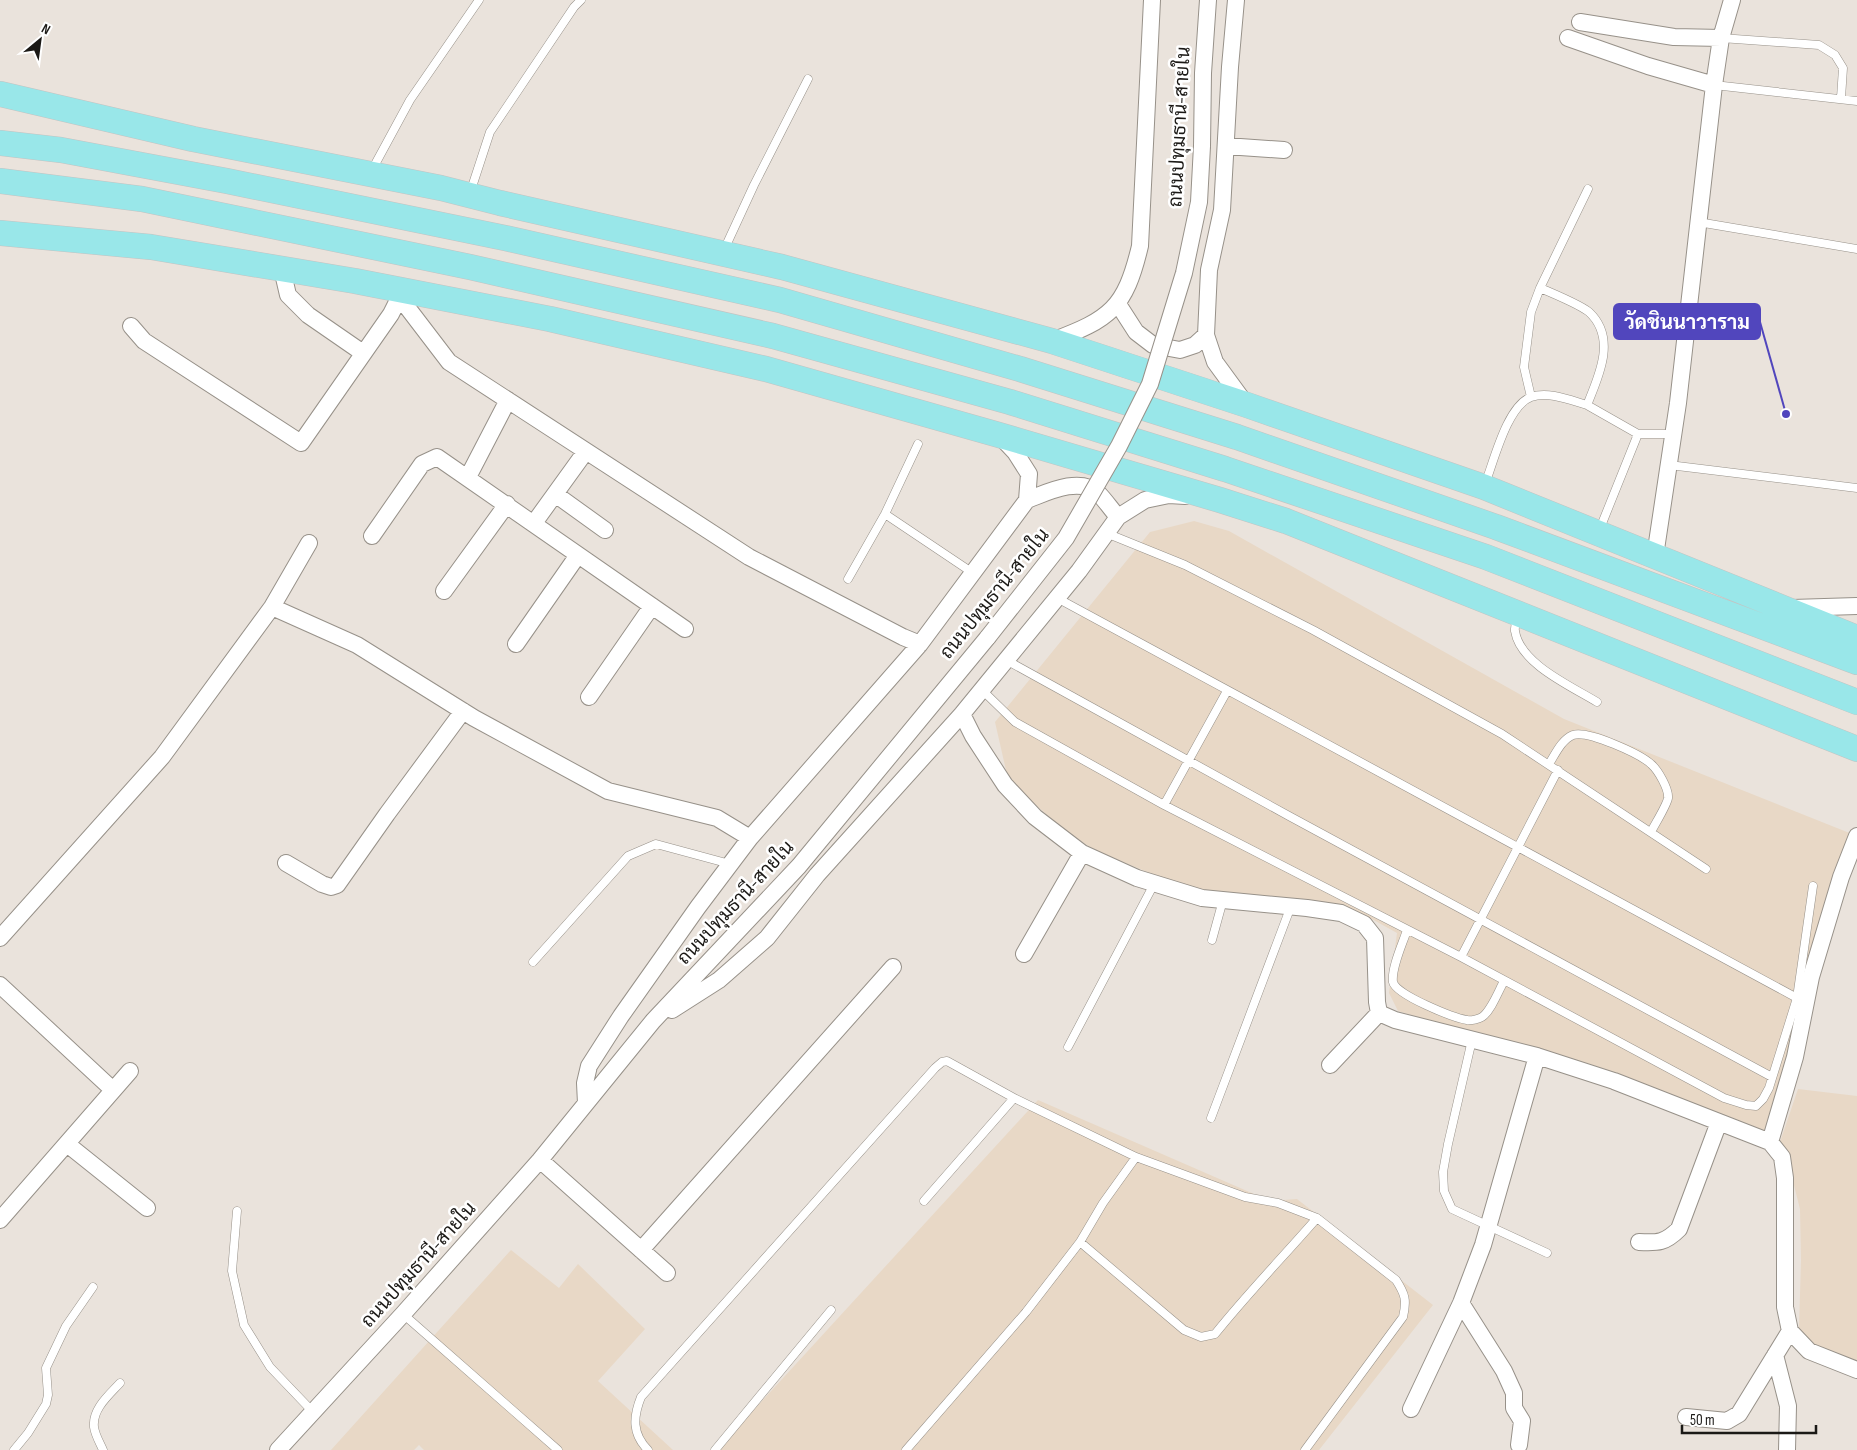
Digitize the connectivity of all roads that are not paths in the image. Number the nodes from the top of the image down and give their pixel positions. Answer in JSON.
{"nodes":[{"id":1,"x":479,"y":0,"type":"edge"},
{"id":2,"x":581,"y":0,"type":"edge"},
{"id":3,"x":1152,"y":0,"type":"edge"},
{"id":4,"x":1208,"y":0,"type":"edge"},
{"id":5,"x":1732,"y":0,"type":"edge"},
{"id":6,"x":1235,"y":4,"type":"edge"},
{"id":7,"x":1580,"y":22,"type":"dead end"},
{"id":8,"x":1568,"y":38,"type":"dead end"},
{"id":9,"x":1721,"y":38,"type":"junction"},
{"id":10,"x":808,"y":79,"type":"dead end"},
{"id":11,"x":1714,"y":86,"type":"junction"},
{"id":12,"x":0,"y":94,"type":"edge"},
{"id":13,"x":1841,"y":98,"type":"junction"},
{"id":14,"x":1857,"y":100,"type":"edge"},
{"id":15,"x":0,"y":143,"type":"edge"},
{"id":16,"x":1226,"y":146,"type":"junction"},
{"id":17,"x":1284,"y":150,"type":"dead end"},
{"id":18,"x":369,"y":174,"type":"junction"},
{"id":19,"x":0,"y":181,"type":"edge"},
{"id":20,"x":441,"y":188,"type":"junction"},
{"id":21,"x":1588,"y":189,"type":"dead end"},
{"id":22,"x":469,"y":195,"type":"junction"},
{"id":23,"x":386,"y":214,"type":"junction"},
{"id":24,"x":1698,"y":222,"type":"junction"},
{"id":25,"x":0,"y":233,"type":"edge"},
{"id":26,"x":1857,"y":249,"type":"edge"},
{"id":27,"x":722,"y":254,"type":"junction"},
{"id":28,"x":470,"y":267,"type":"junction"},
{"id":29,"x":282,"y":269,"type":"junction"},
{"id":30,"x":1540,"y":288,"type":"junction"},
{"id":31,"x":403,"y":290,"type":"junction"},
{"id":32,"x":1118,"y":304,"type":"junction"},
{"id":33,"x":550,"y":319,"type":"junction"},
{"id":34,"x":131,"y":326,"type":"dead end"},
{"id":35,"x":1206,"y":335,"type":"junction"},
{"id":36,"x":1052,"y":341,"type":"junction"},
{"id":37,"x":363,"y":354,"type":"junction"},
{"id":38,"x":1531,"y":397,"type":"junction"},
{"id":39,"x":508,"y":400,"type":"junction"},
{"id":40,"x":1247,"y":405,"type":"junction"},
{"id":41,"x":1587,"y":405,"type":"junction"},
{"id":42,"x":1317,"y":430,"type":"junction"},
{"id":43,"x":1638,"y":434,"type":"junction"},
{"id":44,"x":1674,"y":434,"type":"junction"},
{"id":45,"x":1000,"y":435,"type":"junction"},
{"id":46,"x":918,"y":444,"type":"dead end"},
{"id":47,"x":586,"y":451,"type":"junction"},
{"id":48,"x":1669,"y":465,"type":"junction"},
{"id":49,"x":468,"y":477,"type":"junction"},
{"id":50,"x":1484,"y":487,"type":"junction"},
{"id":51,"x":1857,"y":488,"type":"edge"},
{"id":52,"x":555,"y":494,"type":"junction"},
{"id":53,"x":1027,"y":500,"type":"junction"},
{"id":54,"x":1220,"y":500,"type":"junction"},
{"id":55,"x":507,"y":504,"type":"junction"},
{"id":56,"x":885,"y":514,"type":"junction"},
{"id":57,"x":1118,"y":517,"type":"junction"},
{"id":58,"x":1286,"y":521,"type":"junction"},
{"id":59,"x":534,"y":523,"type":"junction"},
{"id":60,"x":1496,"y":527,"type":"junction"},
{"id":61,"x":605,"y":530,"type":"dead end"},
{"id":62,"x":1106,"y":533,"type":"junction"},
{"id":63,"x":1598,"y":533,"type":"junction"},
{"id":64,"x":372,"y":536,"type":"dead end"},
{"id":65,"x":310,"y":543,"type":"dead end"},
{"id":66,"x":578,"y":554,"type":"junction"},
{"id":67,"x":1486,"y":556,"type":"junction"},
{"id":68,"x":1655,"y":556,"type":"junction"},
{"id":69,"x":973,"y":573,"type":"junction"},
{"id":70,"x":848,"y":579,"type":"dead end"},
{"id":71,"x":444,"y":591,"type":"dead end"},
{"id":72,"x":1056,"y":598,"type":"junction"},
{"id":73,"x":652,"y":606,"type":"junction"},
{"id":74,"x":1857,"y":606,"type":"edge"},
{"id":75,"x":272,"y":607,"type":"junction"},
{"id":76,"x":1783,"y":609,"type":"junction"},
{"id":77,"x":1518,"y":614,"type":"junction"},
{"id":78,"x":686,"y":630,"type":"dead end"},
{"id":79,"x":1857,"y":638,"type":"edge"},
{"id":80,"x":516,"y":644,"type":"dead end"},
{"id":81,"x":920,"y":644,"type":"junction"},
{"id":82,"x":1006,"y":660,"type":"junction"},
{"id":83,"x":1857,"y":662,"type":"edge"},
{"id":84,"x":982,"y":690,"type":"junction"},
{"id":85,"x":1227,"y":691,"type":"junction"},
{"id":86,"x":589,"y":697,"type":"dead end"},
{"id":87,"x":1597,"y":702,"type":"dead end"},
{"id":88,"x":1857,"y":702,"type":"edge"},
{"id":89,"x":463,"y":711,"type":"junction"},
{"id":90,"x":962,"y":714,"type":"junction"},
{"id":91,"x":1857,"y":750,"type":"edge"},
{"id":92,"x":1188,"y":762,"type":"junction"},
{"id":93,"x":1548,"y":764,"type":"junction"},
{"id":94,"x":1558,"y":770,"type":"junction"},
{"id":95,"x":1164,"y":805,"type":"junction"},
{"id":96,"x":1651,"y":832,"type":"junction"},
{"id":97,"x":1857,"y":836,"type":"edge"},
{"id":98,"x":750,"y":838,"type":"junction"},
{"id":99,"x":1518,"y":848,"type":"junction"},
{"id":100,"x":1082,"y":853,"type":"junction"},
{"id":101,"x":286,"y":863,"type":"dead end"},
{"id":102,"x":730,"y":864,"type":"junction"},
{"id":103,"x":1706,"y":869,"type":"dead end"},
{"id":104,"x":1154,"y":884,"type":"junction"},
{"id":105,"x":1813,"y":886,"type":"dead end"},
{"id":106,"x":1223,"y":900,"type":"junction"},
{"id":107,"x":1290,"y":906,"type":"junction"},
{"id":108,"x":1481,"y":919,"type":"junction"},
{"id":109,"x":1407,"y":930,"type":"junction"},
{"id":110,"x":0,"y":938,"type":"edge"},
{"id":111,"x":1212,"y":940,"type":"dead end"},
{"id":112,"x":1024,"y":954,"type":"dead end"},
{"id":113,"x":1461,"y":957,"type":"junction"},
{"id":114,"x":533,"y":962,"type":"dead end"},
{"id":115,"x":893,"y":967,"type":"dead end"},
{"id":116,"x":1504,"y":980,"type":"junction"},
{"id":117,"x":0,"y":985,"type":"edge"},
{"id":118,"x":1797,"y":998,"type":"junction"},
{"id":119,"x":1380,"y":1013,"type":"junction"},
{"id":120,"x":653,"y":1021,"type":"junction"},
{"id":121,"x":1472,"y":1040,"type":"junction"},
{"id":122,"x":1068,"y":1047,"type":"dead end"},
{"id":123,"x":1537,"y":1056,"type":"junction"},
{"id":124,"x":1330,"y":1065,"type":"dead end"},
{"id":125,"x":130,"y":1071,"type":"dead end"},
{"id":126,"x":1772,"y":1077,"type":"junction"},
{"id":127,"x":113,"y":1090,"type":"junction"},
{"id":128,"x":1014,"y":1098,"type":"junction"},
{"id":129,"x":586,"y":1103,"type":"junction"},
{"id":130,"x":1211,"y":1118,"type":"dead end"},
{"id":131,"x":1719,"y":1122,"type":"junction"},
{"id":132,"x":1770,"y":1142,"type":"junction"},
{"id":133,"x":67,"y":1144,"type":"junction"},
{"id":134,"x":1136,"y":1157,"type":"junction"},
{"id":135,"x":540,"y":1160,"type":"junction"},
{"id":136,"x":924,"y":1201,"type":"dead end"},
{"id":137,"x":146,"y":1208,"type":"dead end"},
{"id":138,"x":237,"y":1211,"type":"dead end"},
{"id":139,"x":1317,"y":1218,"type":"junction"},
{"id":140,"x":0,"y":1220,"type":"edge"},
{"id":141,"x":1488,"y":1226,"type":"junction"},
{"id":142,"x":1080,"y":1242,"type":"junction"},
{"id":143,"x":1639,"y":1242,"type":"dead end"},
{"id":144,"x":641,"y":1250,"type":"junction"},
{"id":145,"x":1547,"y":1253,"type":"dead end"},
{"id":146,"x":667,"y":1273,"type":"dead end"},
{"id":147,"x":93,"y":1288,"type":"dead end"},
{"id":148,"x":1460,"y":1303,"type":"junction"},
{"id":149,"x":831,"y":1310,"type":"dead end"},
{"id":150,"x":403,"y":1314,"type":"junction"},
{"id":151,"x":1790,"y":1331,"type":"junction"},
{"id":152,"x":1775,"y":1355,"type":"junction"},
{"id":153,"x":1857,"y":1370,"type":"edge"},
{"id":154,"x":120,"y":1383,"type":"dead end"},
{"id":155,"x":1411,"y":1409,"type":"dead end"},
{"id":156,"x":313,"y":1412,"type":"junction"},
{"id":157,"x":1686,"y":1417,"type":"dead end"},
{"id":158,"x":1519,"y":1445,"type":"dead end"},
{"id":159,"x":14,"y":1450,"type":"edge"},
{"id":160,"x":103,"y":1450,"type":"edge"},
{"id":161,"x":278,"y":1450,"type":"edge"},
{"id":162,"x":558,"y":1450,"type":"edge"},
{"id":163,"x":648,"y":1450,"type":"edge"},
{"id":164,"x":715,"y":1450,"type":"edge"},
{"id":165,"x":906,"y":1450,"type":"edge"},
{"id":166,"x":1304,"y":1450,"type":"edge"},
{"id":167,"x":1787,"y":1450,"type":"edge"}],
"edges":[{"from":1,"to":18,"type":"lane"},
{"from":2,"to":22,"type":"lane"},
{"from":3,"to":32,"type":"street"},
{"from":4,"to":120,"type":"street","name":"ถนนปทุมธานี-สายใน","bridge":true},
{"from":5,"to":9,"type":"street"},
{"from":6,"to":16,"type":"street"},
{"from":7,"to":9,"type":"street"},
{"from":8,"to":11,"type":"street"},
{"from":9,"to":11,"type":"street"},
{"from":9,"to":13,"type":"lane"},
{"from":10,"to":27,"type":"lane"},
{"from":11,"to":13,"type":"lane"},
{"from":11,"to":24,"type":"street"},
{"from":12,"to":18,"type":"main road"},
{"from":13,"to":14,"type":"lane"},
{"from":15,"to":23,"type":"main road"},
{"from":16,"to":17,"type":"street"},
{"from":16,"to":35,"type":"street"},
{"from":18,"to":20,"type":"main road"},
{"from":19,"to":28,"type":"main road"},
{"from":20,"to":22,"type":"main road"},
{"from":20,"to":23,"type":"main road"},
{"from":21,"to":30,"type":"lane"},
{"from":22,"to":27,"type":"main road"},
{"from":23,"to":60,"type":"main road"},
{"from":24,"to":26,"type":"lane"},
{"from":24,"to":44,"type":"street"},
{"from":25,"to":29,"type":"main road"},
{"from":27,"to":36,"type":"main road"},
{"from":28,"to":33,"type":"main road"},
{"from":28,"to":67,"type":"main road"},
{"from":29,"to":31,"type":"main road"},
{"from":29,"to":37,"type":"street"},
{"from":30,"to":38,"type":"lane"},
{"from":30,"to":41,"type":"lane"},
{"from":31,"to":33,"type":"main road"},
{"from":31,"to":37,"type":"street"},
{"from":31,"to":39,"type":"street"},
{"from":32,"to":35,"type":"street"},
{"from":32,"to":36,"type":"street"},
{"from":33,"to":45,"type":"main road"},
{"from":34,"to":37,"type":"street"},
{"from":35,"to":40,"type":"street"},
{"from":36,"to":40,"type":"main road"},
{"from":38,"to":41,"type":"lane"},
{"from":38,"to":50,"type":"lane"},
{"from":39,"to":47,"type":"street"},
{"from":39,"to":49,"type":"street"},
{"from":40,"to":42,"type":"main road"},
{"from":41,"to":43,"type":"lane"},
{"from":42,"to":50,"type":"main road"},
{"from":42,"to":60,"type":"main road"},
{"from":43,"to":44,"type":"lane"},
{"from":43,"to":63,"type":"lane"},
{"from":44,"to":48,"type":"street"},
{"from":45,"to":53,"type":"street","name":"ถนนปทุมธานี-สายใน"},
{"from":45,"to":54,"type":"main road"},
{"from":46,"to":56,"type":"lane"},
{"from":47,"to":52,"type":"street"},
{"from":47,"to":81,"type":"street"},
{"from":48,"to":51,"type":"lane"},
{"from":48,"to":68,"type":"street"},
{"from":49,"to":55,"type":"street"},
{"from":49,"to":64,"type":"street"},
{"from":50,"to":63,"type":"main road"},
{"from":52,"to":59,"type":"street"},
{"from":52,"to":61,"type":"street"},
{"from":53,"to":57,"type":"street"},
{"from":53,"to":69,"type":"street","name":"ถนนปทุมธานี-สายใน"},
{"from":54,"to":57,"type":"street"},
{"from":54,"to":58,"type":"main road"},
{"from":55,"to":59,"type":"street"},
{"from":55,"to":71,"type":"street"},
{"from":56,"to":69,"type":"lane"},
{"from":56,"to":70,"type":"lane"},
{"from":57,"to":62,"type":"street"},
{"from":58,"to":67,"type":"main road"},
{"from":58,"to":77,"type":"main road"},
{"from":59,"to":66,"type":"street"},
{"from":60,"to":83,"type":"main road"},
{"from":62,"to":72,"type":"street"},
{"from":62,"to":93,"type":"lane"},
{"from":63,"to":68,"type":"main road"},
{"from":65,"to":75,"type":"street"},
{"from":66,"to":73,"type":"street"},
{"from":66,"to":80,"type":"street"},
{"from":67,"to":88,"type":"main road"},
{"from":68,"to":76,"type":"main road"},
{"from":69,"to":81,"type":"street","name":"ถนนปทุมธานี-สายใน"},
{"from":72,"to":82,"type":"street"},
{"from":72,"to":85,"type":"lane"},
{"from":73,"to":78,"type":"street"},
{"from":73,"to":86,"type":"street"},
{"from":74,"to":76,"type":"street"},
{"from":75,"to":89,"type":"street"},
{"from":75,"to":110,"type":"street"},
{"from":76,"to":79,"type":"main road"},
{"from":77,"to":87,"type":"lane"},
{"from":77,"to":91,"type":"main road"},
{"from":81,"to":98,"type":"street","name":"ถนนปทุมธานี-สายใน"},
{"from":82,"to":84,"type":"street"},
{"from":82,"to":92,"type":"lane"},
{"from":84,"to":90,"type":"street"},
{"from":84,"to":95,"type":"lane"},
{"from":85,"to":92,"type":"lane"},
{"from":85,"to":99,"type":"lane"},
{"from":89,"to":98,"type":"street"},
{"from":89,"to":101,"type":"street"},
{"from":90,"to":100,"type":"street"},
{"from":90,"to":120,"type":"street"},
{"from":92,"to":95,"type":"lane"},
{"from":92,"to":108,"type":"lane"},
{"from":93,"to":94,"type":"lane"},
{"from":93,"to":96,"type":"lane"},
{"from":94,"to":96,"type":"lane"},
{"from":94,"to":99,"type":"lane"},
{"from":95,"to":109,"type":"lane"},
{"from":96,"to":103,"type":"lane"},
{"from":97,"to":132,"type":"street"},
{"from":98,"to":102,"type":"street","name":"ถนนปทุมธานี-สายใน"},
{"from":99,"to":108,"type":"lane"},
{"from":99,"to":118,"type":"lane"},
{"from":100,"to":104,"type":"street"},
{"from":100,"to":112,"type":"street"},
{"from":102,"to":114,"type":"lane"},
{"from":102,"to":129,"type":"street","name":"ถนนปทุมธานี-สายใน"},
{"from":104,"to":106,"type":"street"},
{"from":104,"to":122,"type":"lane"},
{"from":105,"to":118,"type":"lane"},
{"from":106,"to":107,"type":"street"},
{"from":106,"to":111,"type":"lane"},
{"from":107,"to":119,"type":"street"},
{"from":107,"to":130,"type":"lane"},
{"from":108,"to":113,"type":"lane"},
{"from":108,"to":126,"type":"lane"},
{"from":109,"to":113,"type":"lane"},
{"from":109,"to":116,"type":"lane"},
{"from":113,"to":116,"type":"lane"},
{"from":115,"to":144,"type":"street"},
{"from":116,"to":126,"type":"lane"},
{"from":117,"to":127,"type":"street"},
{"from":118,"to":126,"type":"lane"},
{"from":119,"to":121,"type":"street"},
{"from":119,"to":124,"type":"street"},
{"from":120,"to":129,"type":"street","name":"ถนนปทุมธานี-สายใน"},
{"from":121,"to":123,"type":"street"},
{"from":121,"to":141,"type":"lane"},
{"from":123,"to":131,"type":"street"},
{"from":123,"to":141,"type":"street"},
{"from":125,"to":127,"type":"street"},
{"from":127,"to":133,"type":"street"},
{"from":128,"to":134,"type":"lane"},
{"from":128,"to":136,"type":"lane"},
{"from":128,"to":163,"type":"lane"},
{"from":129,"to":135,"type":"street","name":"ถนนปทุมธานี-สายใน"},
{"from":131,"to":132,"type":"street"},
{"from":131,"to":143,"type":"street"},
{"from":132,"to":151,"type":"street"},
{"from":133,"to":137,"type":"street"},
{"from":133,"to":140,"type":"street"},
{"from":134,"to":139,"type":"lane"},
{"from":134,"to":142,"type":"lane"},
{"from":135,"to":144,"type":"street"},
{"from":135,"to":150,"type":"street","name":"ถนนปทุมธานี-สายใน"},
{"from":138,"to":156,"type":"lane"},
{"from":139,"to":142,"type":"lane"},
{"from":139,"to":166,"type":"lane"},
{"from":141,"to":145,"type":"lane"},
{"from":141,"to":148,"type":"street"},
{"from":142,"to":165,"type":"lane"},
{"from":144,"to":146,"type":"street"},
{"from":147,"to":159,"type":"lane"},
{"from":148,"to":155,"type":"street"},
{"from":148,"to":158,"type":"street"},
{"from":149,"to":164,"type":"lane"},
{"from":150,"to":156,"type":"street","name":"ถนนปทุมธานี-สายใน"},
{"from":150,"to":162,"type":"lane"},
{"from":151,"to":152,"type":"street"},
{"from":151,"to":153,"type":"street"},
{"from":152,"to":157,"type":"street"},
{"from":152,"to":167,"type":"street"},
{"from":154,"to":160,"type":"lane"},
{"from":156,"to":161,"type":"street","name":"ถนนปทุมธานี-สายใน"}]}
